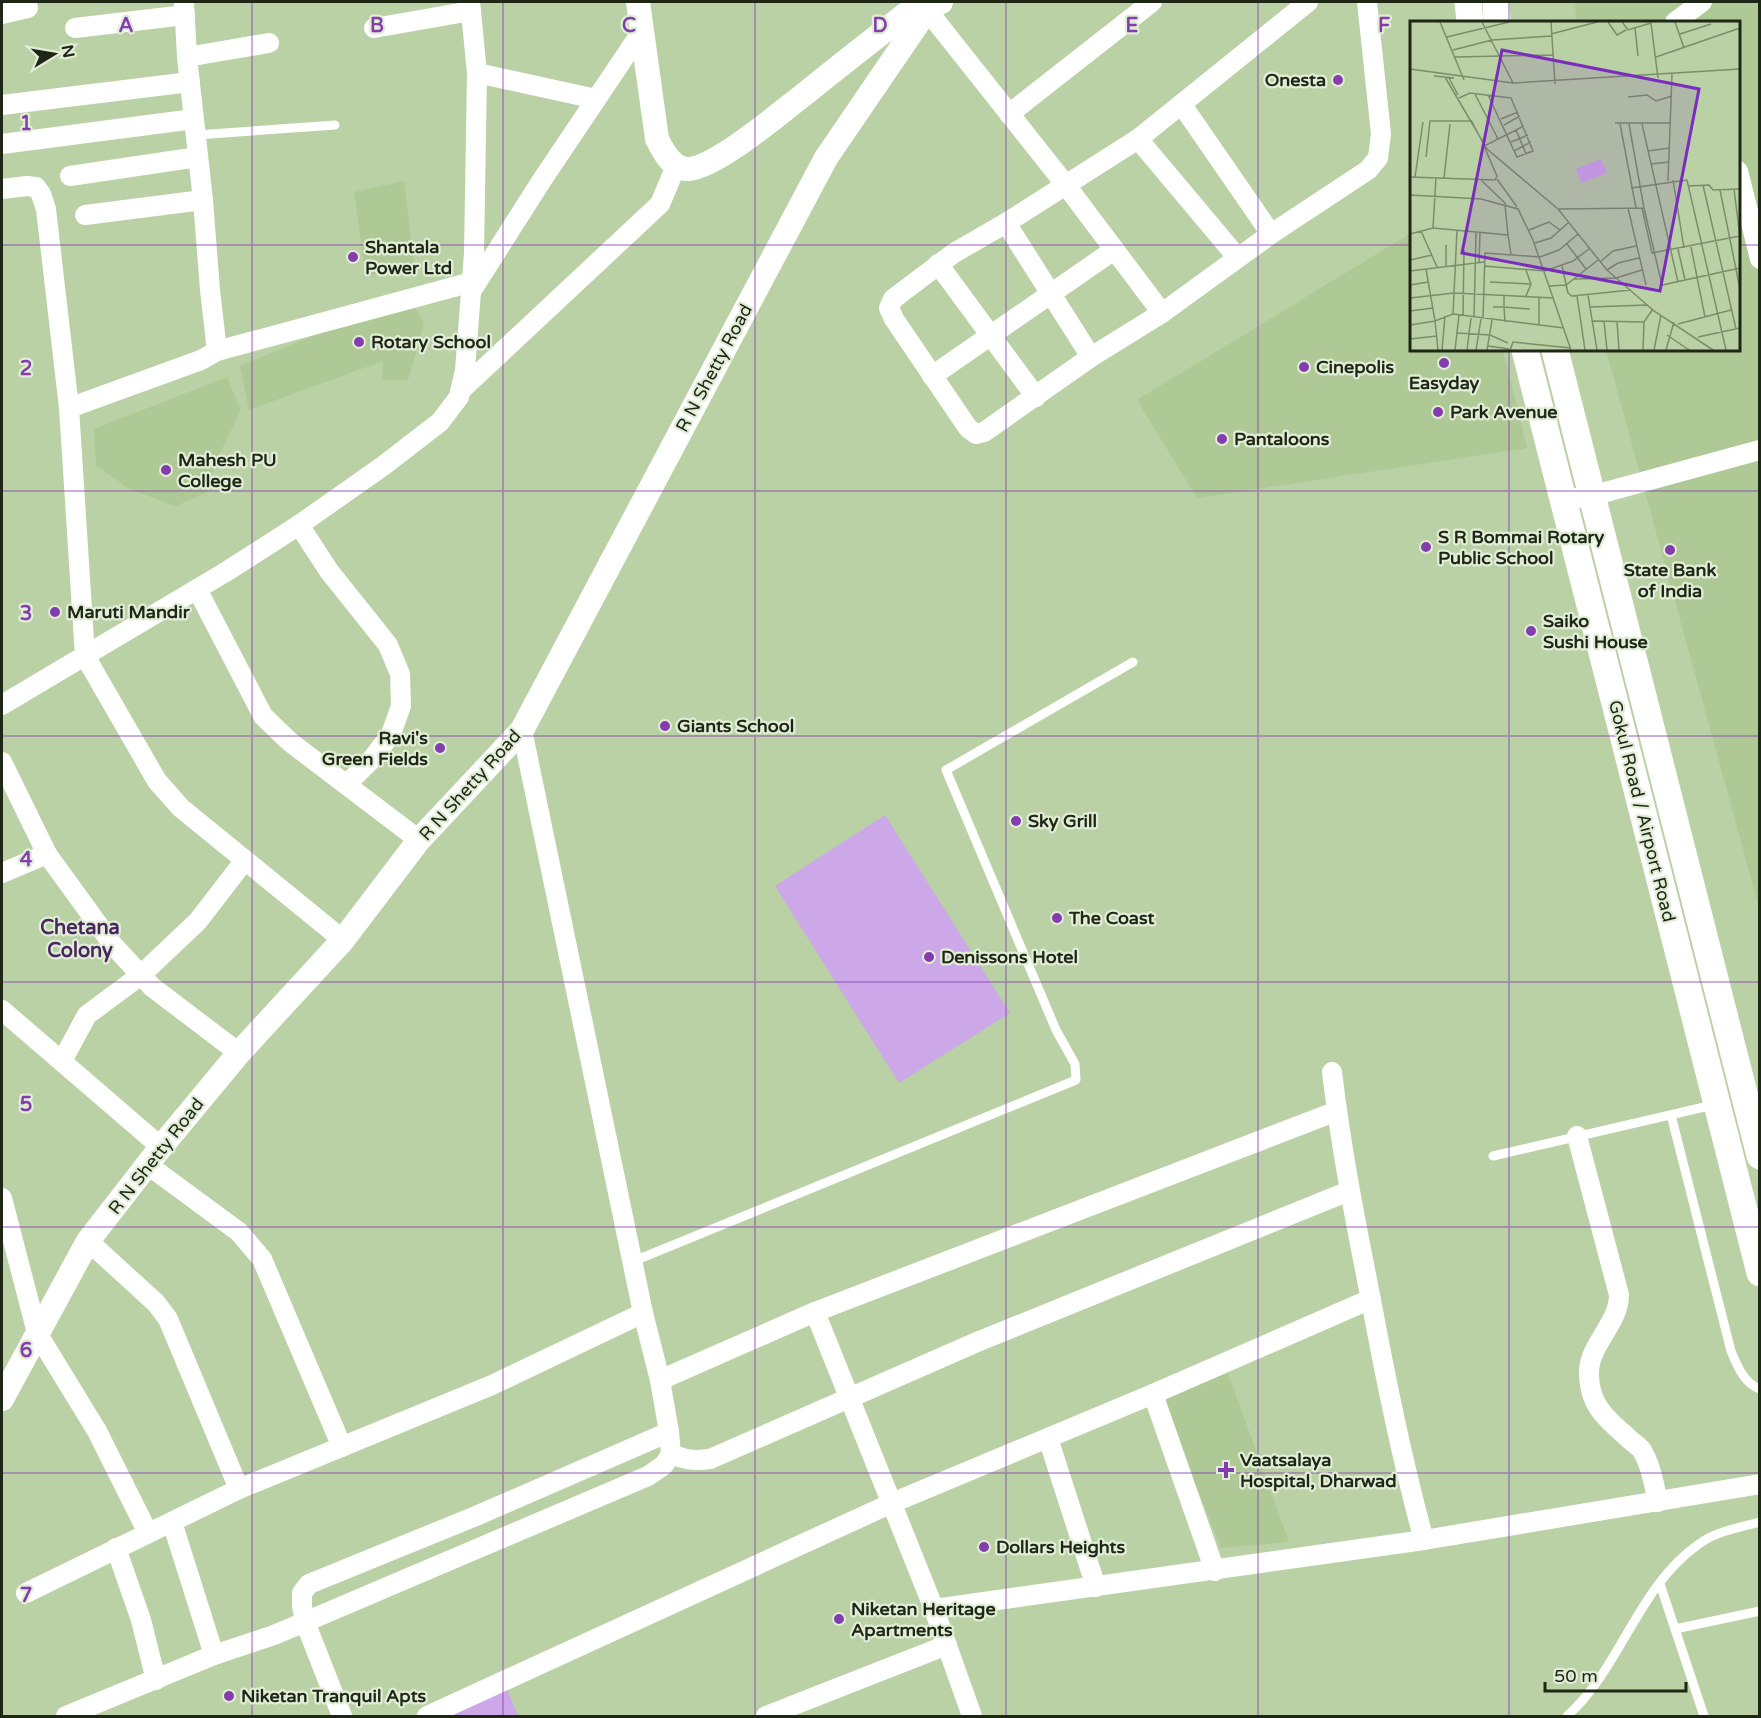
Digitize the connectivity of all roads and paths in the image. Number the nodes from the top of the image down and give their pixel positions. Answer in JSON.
{"nodes":[{"id":1,"x":638,"y":2,"type":"edge"},
{"id":2,"x":1152,"y":2,"type":"edge"},
{"id":3,"x":1308,"y":2,"type":"edge"},
{"id":4,"x":1366,"y":2,"type":"edge"},
{"id":5,"x":1468,"y":2,"type":"edge"},
{"id":6,"x":1496,"y":2,"type":"edge"},
{"id":7,"x":471,"y":6,"type":"edge"},
{"id":8,"x":934,"y":6,"type":"edge"},
{"id":9,"x":1701,"y":7,"type":"edge"},
{"id":10,"x":28,"y":8,"type":"dead end"},
{"id":11,"x":185,"y":8,"type":"edge"},
{"id":12,"x":2,"y":14,"type":"edge"},
{"id":13,"x":1470,"y":21,"type":"edge"},
{"id":14,"x":1497,"y":21,"type":"edge"},
{"id":15,"x":1677,"y":21,"type":"edge"},
{"id":16,"x":75,"y":28,"type":"dead end"},
{"id":17,"x":374,"y":28,"type":"dead end"},
{"id":18,"x":642,"y":31,"type":"junction"},
{"id":19,"x":270,"y":43,"type":"dead end"},
{"id":20,"x":187,"y":57,"type":"junction"},
{"id":21,"x":477,"y":73,"type":"junction"},
{"id":22,"x":190,"y":82,"type":"junction"},
{"id":23,"x":596,"y":99,"type":"junction"},
{"id":24,"x":2,"y":105,"type":"edge"},
{"id":25,"x":1182,"y":105,"type":"junction"},
{"id":26,"x":1009,"y":114,"type":"junction"},
{"id":27,"x":335,"y":125,"type":"dead end"},
{"id":28,"x":195,"y":127,"type":"junction"},
{"id":29,"x":1138,"y":139,"type":"junction"},
{"id":30,"x":2,"y":144,"type":"edge"},
{"id":31,"x":198,"y":157,"type":"junction"},
{"id":32,"x":676,"y":166,"type":"junction"},
{"id":33,"x":70,"y":176,"type":"dead end"},
{"id":34,"x":1740,"y":179,"type":"edge"},
{"id":35,"x":1065,"y":184,"type":"junction"},
{"id":36,"x":2,"y":189,"type":"edge"},
{"id":37,"x":203,"y":200,"type":"junction"},
{"id":38,"x":85,"y":215,"type":"dead end"},
{"id":39,"x":1006,"y":223,"type":"junction"},
{"id":40,"x":1271,"y":234,"type":"junction"},
{"id":41,"x":1114,"y":250,"type":"junction"},
{"id":42,"x":1237,"y":258,"type":"junction"},
{"id":43,"x":1760,"y":259,"type":"edge"},
{"id":44,"x":938,"y":264,"type":"junction"},
{"id":45,"x":472,"y":287,"type":"junction"},
{"id":46,"x":1050,"y":294,"type":"junction"},
{"id":47,"x":1162,"y":313,"type":"junction"},
{"id":48,"x":991,"y":336,"type":"junction"},
{"id":49,"x":217,"y":351,"type":"junction"},
{"id":50,"x":1525,"y":351,"type":"edge"},
{"id":51,"x":1555,"y":351,"type":"edge"},
{"id":52,"x":1091,"y":357,"type":"junction"},
{"id":53,"x":932,"y":376,"type":"junction"},
{"id":54,"x":460,"y":391,"type":"junction"},
{"id":55,"x":1036,"y":397,"type":"junction"},
{"id":56,"x":69,"y":408,"type":"junction"},
{"id":57,"x":1760,"y":450,"type":"edge"},
{"id":58,"x":1591,"y":496,"type":"junction"},
{"id":59,"x":1563,"y":500,"type":"junction"},
{"id":60,"x":299,"y":525,"type":"junction"},
{"id":61,"x":197,"y":589,"type":"junction"},
{"id":62,"x":85,"y":656,"type":"junction"},
{"id":63,"x":1133,"y":662,"type":"dead end"},
{"id":64,"x":2,"y":705,"type":"edge"},
{"id":65,"x":522,"y":730,"type":"junction"},
{"id":66,"x":2,"y":762,"type":"edge"},
{"id":67,"x":347,"y":784,"type":"junction"},
{"id":68,"x":419,"y":840,"type":"junction"},
{"id":69,"x":47,"y":854,"type":"junction"},
{"id":70,"x":245,"y":860,"type":"junction"},
{"id":71,"x":2,"y":873,"type":"edge"},
{"id":72,"x":343,"y":940,"type":"junction"},
{"id":73,"x":141,"y":975,"type":"junction"},
{"id":74,"x":2,"y":1010,"type":"edge"},
{"id":75,"x":239,"y":1053,"type":"junction"},
{"id":76,"x":62,"y":1061,"type":"junction"},
{"id":77,"x":1332,"y":1072,"type":"dead end"},
{"id":78,"x":1716,"y":1105,"type":"junction"},
{"id":79,"x":1337,"y":1111,"type":"junction"},
{"id":80,"x":1671,"y":1115,"type":"junction"},
{"id":81,"x":1577,"y":1136,"type":"junction"},
{"id":82,"x":155,"y":1156,"type":"junction"},
{"id":83,"x":1493,"y":1156,"type":"dead end"},
{"id":84,"x":1760,"y":1156,"type":"edge"},
{"id":85,"x":1349,"y":1191,"type":"junction"},
{"id":86,"x":2,"y":1198,"type":"edge"},
{"id":87,"x":88,"y":1241,"type":"junction"},
{"id":88,"x":634,"y":1262,"type":"junction"},
{"id":89,"x":1760,"y":1273,"type":"edge"},
{"id":90,"x":1371,"y":1299,"type":"junction"},
{"id":91,"x":815,"y":1312,"type":"junction"},
{"id":92,"x":643,"y":1313,"type":"junction"},
{"id":93,"x":37,"y":1333,"type":"junction"},
{"id":94,"x":660,"y":1380,"type":"junction"},
{"id":95,"x":1760,"y":1389,"type":"edge"},
{"id":96,"x":1153,"y":1394,"type":"junction"},
{"id":97,"x":2,"y":1399,"type":"edge"},
{"id":98,"x":849,"y":1399,"type":"junction"},
{"id":99,"x":669,"y":1432,"type":"junction"},
{"id":100,"x":1048,"y":1438,"type":"junction"},
{"id":101,"x":342,"y":1447,"type":"junction"},
{"id":102,"x":671,"y":1454,"type":"junction"},
{"id":103,"x":1760,"y":1484,"type":"edge"},
{"id":104,"x":239,"y":1489,"type":"junction"},
{"id":105,"x":1658,"y":1502,"type":"junction"},
{"id":106,"x":892,"y":1503,"type":"junction"},
{"id":107,"x":172,"y":1522,"type":"junction"},
{"id":108,"x":1760,"y":1522,"type":"edge"},
{"id":109,"x":148,"y":1533,"type":"junction"},
{"id":110,"x":1424,"y":1540,"type":"junction"},
{"id":111,"x":116,"y":1548,"type":"junction"},
{"id":112,"x":1215,"y":1571,"type":"junction"},
{"id":113,"x":1660,"y":1584,"type":"junction"},
{"id":114,"x":1096,"y":1587,"type":"junction"},
{"id":115,"x":26,"y":1593,"type":"dead end"},
{"id":116,"x":934,"y":1609,"type":"junction"},
{"id":117,"x":1760,"y":1611,"type":"edge"},
{"id":118,"x":305,"y":1622,"type":"junction"},
{"id":119,"x":1675,"y":1629,"type":"junction"},
{"id":120,"x":947,"y":1645,"type":"junction"},
{"id":121,"x":214,"y":1655,"type":"junction"},
{"id":122,"x":156,"y":1680,"type":"junction"},
{"id":123,"x":66,"y":1716,"type":"edge"},
{"id":124,"x":342,"y":1716,"type":"edge"},
{"id":125,"x":427,"y":1716,"type":"edge"},
{"id":126,"x":766,"y":1716,"type":"edge"},
{"id":127,"x":972,"y":1716,"type":"edge"},
{"id":128,"x":1567,"y":1716,"type":"edge"},
{"id":129,"x":1704,"y":1716,"type":"edge"}],
"edges":[{"from":1,"to":18,"type":"street"},
{"from":2,"to":26,"type":"street"},
{"from":3,"to":25,"type":"street"},
{"from":4,"to":40,"type":"street"},
{"from":5,"to":13,"type":"main road"},
{"from":6,"to":14,"type":"main road"},
{"from":7,"to":17,"type":"street"},
{"from":7,"to":21,"type":"street"},
{"from":8,"to":26,"type":"street"},
{"from":8,"to":32,"type":"street"},
{"from":8,"to":65,"type":"street","name":"R N Shetty Road"},
{"from":9,"to":15,"type":"street"},
{"from":10,"to":12,"type":"street"},
{"from":11,"to":16,"type":"street"},
{"from":11,"to":20,"type":"street"},
{"from":18,"to":23,"type":"street"},
{"from":18,"to":32,"type":"street"},
{"from":19,"to":20,"type":"street"},
{"from":20,"to":22,"type":"street"},
{"from":21,"to":23,"type":"street"},
{"from":21,"to":45,"type":"street"},
{"from":22,"to":24,"type":"street"},
{"from":22,"to":28,"type":"street"},
{"from":23,"to":45,"type":"street"},
{"from":25,"to":29,"type":"street"},
{"from":25,"to":40,"type":"street"},
{"from":26,"to":35,"type":"street"},
{"from":27,"to":28,"type":"lane"},
{"from":28,"to":30,"type":"street"},
{"from":28,"to":31,"type":"street"},
{"from":29,"to":35,"type":"street"},
{"from":29,"to":42,"type":"street"},
{"from":31,"to":33,"type":"street"},
{"from":31,"to":37,"type":"street"},
{"from":32,"to":54,"type":"street"},
{"from":34,"to":43,"type":"street"},
{"from":35,"to":39,"type":"street"},
{"from":35,"to":41,"type":"street"},
{"from":36,"to":56,"type":"street"},
{"from":37,"to":38,"type":"street"},
{"from":37,"to":49,"type":"street"},
{"from":39,"to":44,"type":"street"},
{"from":39,"to":46,"type":"street"},
{"from":40,"to":42,"type":"street"},
{"from":41,"to":46,"type":"street"},
{"from":41,"to":47,"type":"street"},
{"from":42,"to":47,"type":"street"},
{"from":44,"to":48,"type":"street"},
{"from":44,"to":53,"type":"street"},
{"from":45,"to":49,"type":"street"},
{"from":45,"to":54,"type":"street"},
{"from":46,"to":48,"type":"street"},
{"from":46,"to":52,"type":"street"},
{"from":47,"to":52,"type":"street"},
{"from":48,"to":53,"type":"street"},
{"from":48,"to":55,"type":"street"},
{"from":49,"to":56,"type":"street"},
{"from":50,"to":59,"type":"main road","name":"Gokul Road / Airport Road"},
{"from":51,"to":58,"type":"main road","name":"Gokul Road / Airport Road"},
{"from":52,"to":55,"type":"street"},
{"from":53,"to":55,"type":"street"},
{"from":54,"to":60,"type":"street"},
{"from":56,"to":62,"type":"street"},
{"from":57,"to":58,"type":"street"},
{"from":58,"to":59,"type":"street"},
{"from":58,"to":84,"type":"main road","name":"Gokul Road / Airport Road"},
{"from":59,"to":78,"type":"main road","name":"Gokul Road / Airport Road"},
{"from":60,"to":61,"type":"street"},
{"from":60,"to":67,"type":"street"},
{"from":61,"to":62,"type":"street"},
{"from":61,"to":67,"type":"street"},
{"from":62,"to":64,"type":"street"},
{"from":62,"to":70,"type":"street"},
{"from":63,"to":88,"type":"lane"},
{"from":65,"to":68,"type":"street","name":"R N Shetty Road"},
{"from":65,"to":88,"type":"street"},
{"from":66,"to":69,"type":"street"},
{"from":67,"to":68,"type":"street"},
{"from":68,"to":72,"type":"street","name":"R N Shetty Road"},
{"from":69,"to":71,"type":"street"},
{"from":69,"to":73,"type":"street"},
{"from":70,"to":72,"type":"street"},
{"from":70,"to":73,"type":"street"},
{"from":72,"to":75,"type":"street","name":"R N Shetty Road"},
{"from":73,"to":75,"type":"street"},
{"from":73,"to":76,"type":"street"},
{"from":74,"to":76,"type":"street"},
{"from":75,"to":82,"type":"street","name":"R N Shetty Road"},
{"from":76,"to":82,"type":"street"},
{"from":77,"to":79,"type":"street"},
{"from":78,"to":80,"type":"lane"},
{"from":78,"to":89,"type":"main road","name":"Gokul Road / Airport Road"},
{"from":79,"to":85,"type":"street"},
{"from":79,"to":91,"type":"street"},
{"from":80,"to":81,"type":"lane"},
{"from":80,"to":95,"type":"lane"},
{"from":81,"to":83,"type":"lane"},
{"from":81,"to":105,"type":"street"},
{"from":82,"to":87,"type":"street","name":"R N Shetty Road"},
{"from":82,"to":101,"type":"street"},
{"from":85,"to":90,"type":"street"},
{"from":85,"to":98,"type":"street"},
{"from":86,"to":93,"type":"street"},
{"from":87,"to":93,"type":"street","name":"R N Shetty Road"},
{"from":87,"to":104,"type":"street"},
{"from":88,"to":92,"type":"street"},
{"from":90,"to":96,"type":"street"},
{"from":90,"to":110,"type":"street"},
{"from":91,"to":94,"type":"street"},
{"from":91,"to":98,"type":"street"},
{"from":92,"to":94,"type":"street"},
{"from":92,"to":101,"type":"street"},
{"from":93,"to":97,"type":"street","name":"R N Shetty Road"},
{"from":93,"to":109,"type":"street"},
{"from":94,"to":99,"type":"street"},
{"from":96,"to":100,"type":"street"},
{"from":96,"to":112,"type":"street"},
{"from":98,"to":102,"type":"street"},
{"from":98,"to":106,"type":"street"},
{"from":99,"to":102,"type":"street"},
{"from":99,"to":118,"type":"street"},
{"from":100,"to":106,"type":"street"},
{"from":100,"to":114,"type":"street"},
{"from":101,"to":104,"type":"street"},
{"from":102,"to":118,"type":"street"},
{"from":103,"to":105,"type":"street"},
{"from":104,"to":107,"type":"street"},
{"from":105,"to":110,"type":"street"},
{"from":106,"to":116,"type":"street"},
{"from":106,"to":125,"type":"street"},
{"from":107,"to":109,"type":"street"},
{"from":107,"to":121,"type":"street"},
{"from":108,"to":113,"type":"lane"},
{"from":109,"to":111,"type":"street"},
{"from":110,"to":112,"type":"street"},
{"from":111,"to":115,"type":"street"},
{"from":111,"to":122,"type":"street"},
{"from":112,"to":114,"type":"street"},
{"from":113,"to":119,"type":"lane"},
{"from":113,"to":128,"type":"lane"},
{"from":114,"to":116,"type":"street"},
{"from":116,"to":120,"type":"street"},
{"from":117,"to":119,"type":"lane"},
{"from":118,"to":121,"type":"street"},
{"from":118,"to":124,"type":"street"},
{"from":119,"to":129,"type":"lane"},
{"from":120,"to":126,"type":"street"},
{"from":120,"to":127,"type":"street"},
{"from":121,"to":122,"type":"street"},
{"from":122,"to":123,"type":"street"}]}
